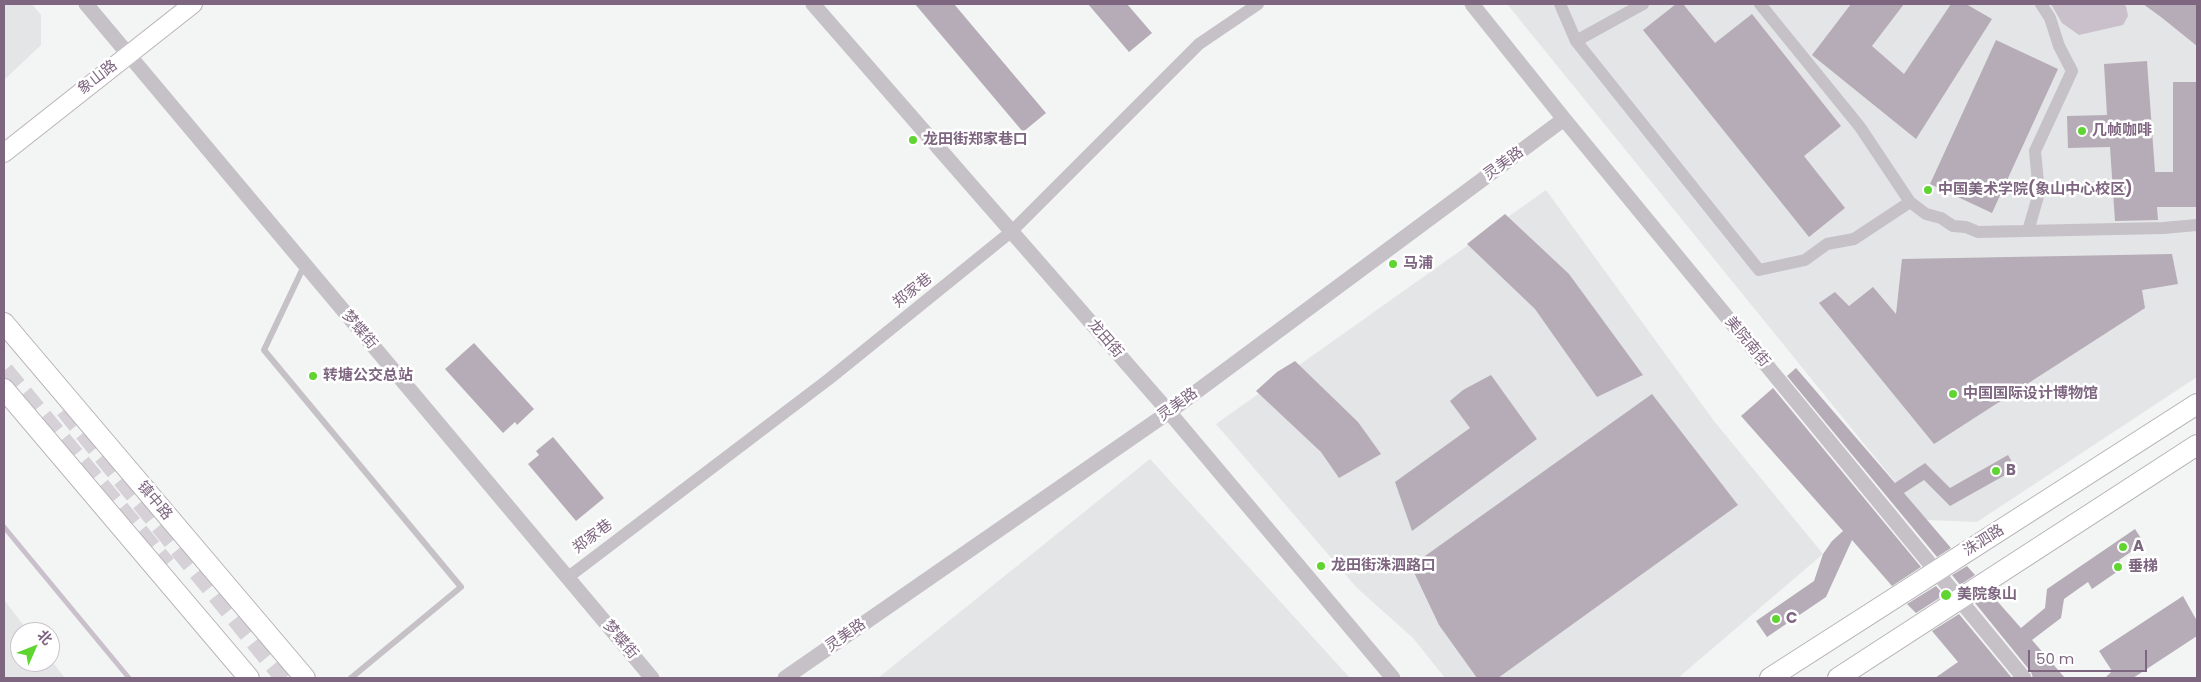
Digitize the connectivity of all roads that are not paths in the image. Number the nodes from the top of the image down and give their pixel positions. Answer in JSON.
{"nodes":[{"id":1,"x":86,"y":4,"type":"edge"},
{"id":2,"x":194,"y":4,"type":"edge"},
{"id":3,"x":813,"y":4,"type":"edge"},
{"id":4,"x":1258,"y":4,"type":"edge"},
{"id":5,"x":1472,"y":4,"type":"edge"},
{"id":6,"x":1560,"y":4,"type":"edge"},
{"id":7,"x":1643,"y":4,"type":"edge"},
{"id":8,"x":1760,"y":4,"type":"edge"},
{"id":9,"x":2042,"y":4,"type":"edge"},
{"id":10,"x":1576,"y":41,"type":"junction"},
{"id":11,"x":129,"y":54,"type":"junction"},
{"id":12,"x":1564,"y":120,"type":"junction"},
{"id":13,"x":4,"y":153,"type":"edge"},
{"id":14,"x":1910,"y":202,"type":"junction"},
{"id":15,"x":2197,"y":225,"type":"edge"},
{"id":16,"x":2028,"y":230,"type":"junction"},
{"id":17,"x":1012,"y":231,"type":"junction"},
{"id":18,"x":305,"y":265,"type":"junction"},
{"id":19,"x":4,"y":323,"type":"edge"},
{"id":20,"x":4,"y":389,"type":"edge"},
{"id":21,"x":2197,"y":404,"type":"edge"},
{"id":22,"x":1168,"y":412,"type":"junction"},
{"id":23,"x":2197,"y":445,"type":"edge"},
{"id":24,"x":1936,"y":571,"type":"junction"},
{"id":25,"x":566,"y":578,"type":"junction"},
{"id":26,"x":1959,"y":600,"type":"junction"},
{"id":27,"x":249,"y":678,"type":"edge"},
{"id":28,"x":305,"y":678,"type":"edge"},
{"id":29,"x":351,"y":678,"type":"edge"},
{"id":30,"x":652,"y":678,"type":"edge"},
{"id":31,"x":784,"y":678,"type":"edge"},
{"id":32,"x":1393,"y":678,"type":"edge"},
{"id":33,"x":1770,"y":678,"type":"edge"},
{"id":34,"x":1838,"y":678,"type":"edge"},
{"id":35,"x":2024,"y":678,"type":"edge"}],
"edges":[{"from":1,"to":11,"type":"street","name":"梦蝶街"},
{"from":2,"to":11,"type":"main road","name":"象山路"},
{"from":3,"to":17,"type":"street","name":"龙田街"},
{"from":4,"to":17,"type":"street","name":"郑家巷"},
{"from":5,"to":12,"type":"street","name":"美院南街"},
{"from":6,"to":10,"type":"street"},
{"from":7,"to":10,"type":"street"},
{"from":8,"to":14,"type":"street"},
{"from":9,"to":16,"type":"street"},
{"from":10,"to":14,"type":"street"},
{"from":11,"to":13,"type":"main road","name":"象山路"},
{"from":11,"to":18,"type":"street","name":"梦蝶街"},
{"from":12,"to":22,"type":"street","name":"灵美路"},
{"from":12,"to":24,"type":"street","name":"美院南街"},
{"from":14,"to":16,"type":"street"},
{"from":15,"to":16,"type":"street"},
{"from":17,"to":22,"type":"street","name":"龙田街"},
{"from":17,"to":25,"type":"street","name":"郑家巷"},
{"from":18,"to":25,"type":"street","name":"梦蝶街"},
{"from":18,"to":29,"type":"lane"},
{"from":19,"to":28,"type":"main road","name":"镇中路"},
{"from":20,"to":27,"type":"main road"},
{"from":21,"to":24,"type":"main road","name":"洙泗路"},
{"from":22,"to":31,"type":"street","name":"灵美路"},
{"from":22,"to":32,"type":"street","name":"龙田街"},
{"from":23,"to":26,"type":"main road"},
{"from":24,"to":26,"type":"street","name":"美院南街"},
{"from":24,"to":33,"type":"main road","name":"洙泗路"},
{"from":25,"to":30,"type":"street","name":"梦蝶街"},
{"from":26,"to":34,"type":"main road"},
{"from":26,"to":35,"type":"street","name":"美院南街"}]}
